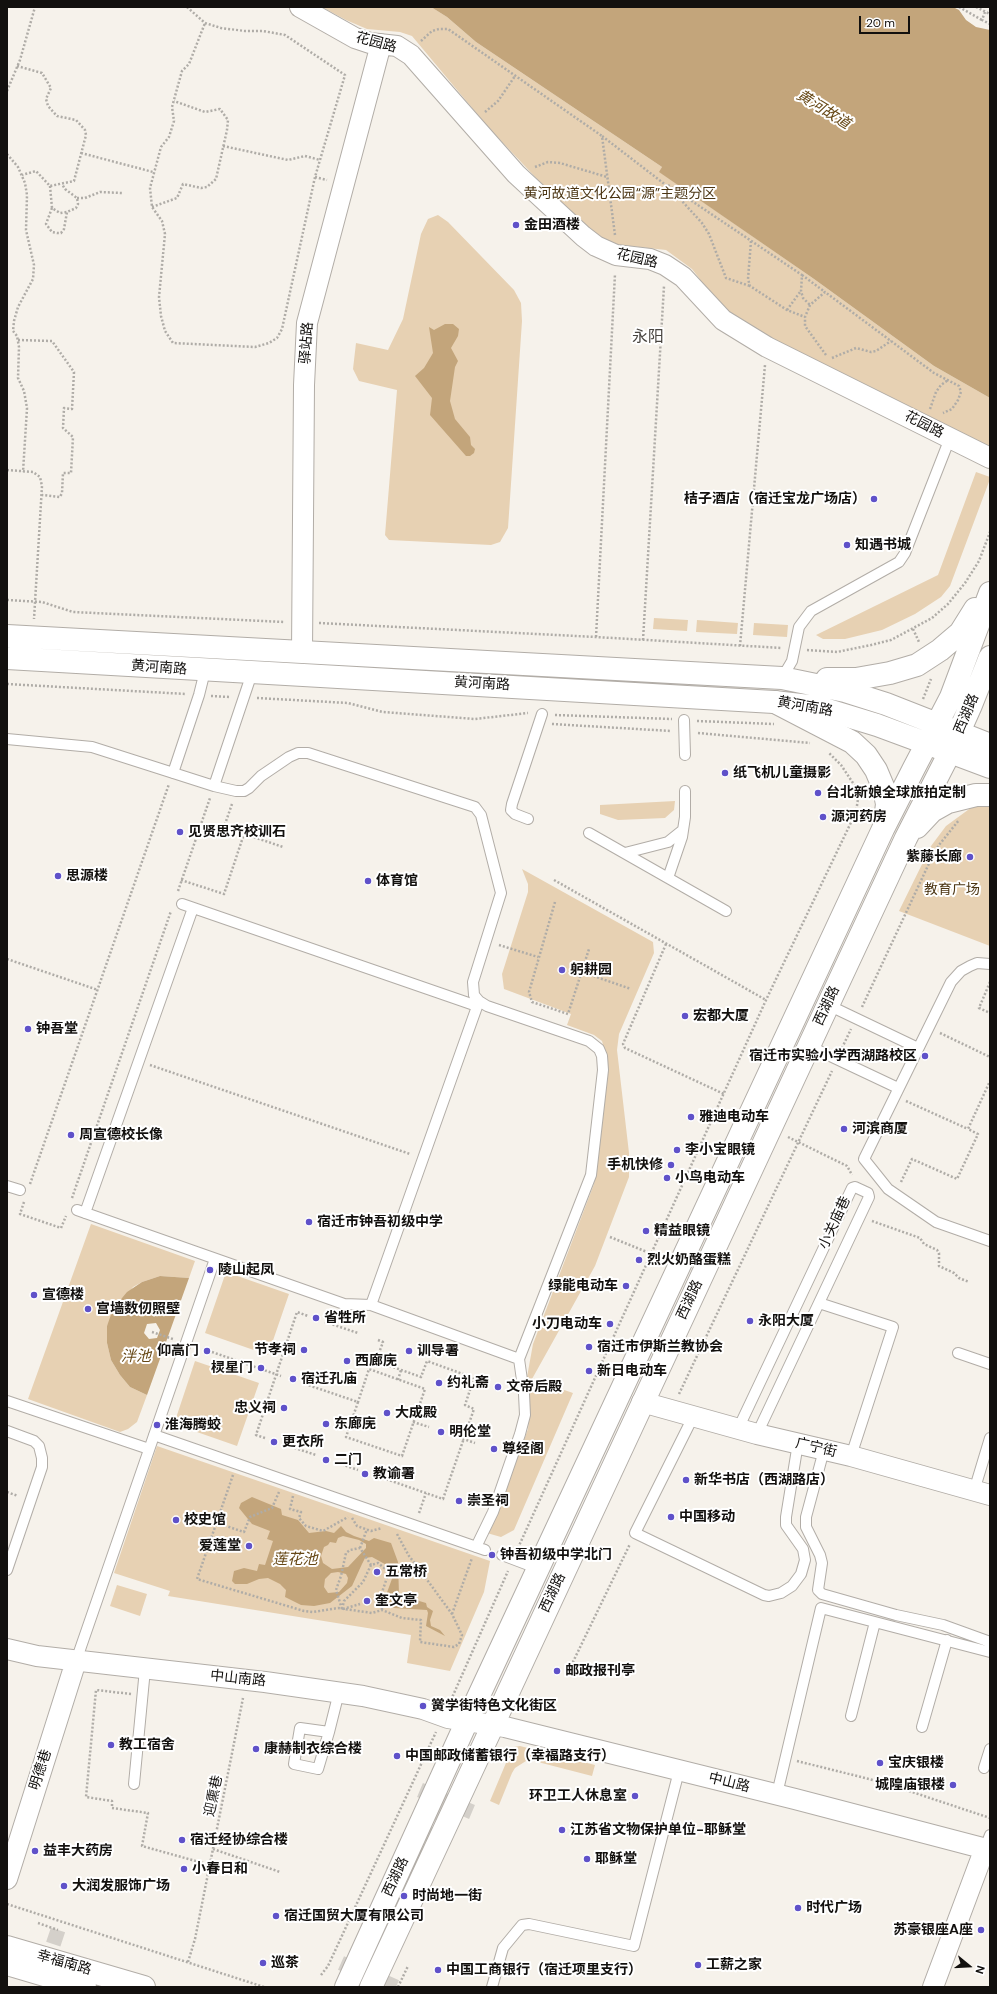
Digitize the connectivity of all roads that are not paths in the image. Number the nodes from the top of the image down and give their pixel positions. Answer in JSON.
{"nodes":[{"id":1,"x":300,"y":7,"type":"edge"},
{"id":2,"x":381,"y":44,"type":"junction"},
{"id":3,"x":950,"y":438,"type":"junction"},
{"id":4,"x":990,"y":458,"type":"edge"},
{"id":5,"x":990,"y":585,"type":"edge"},
{"id":6,"x":990,"y":593,"type":"edge"},
{"id":7,"x":7,"y":636,"type":"edge"},
{"id":8,"x":302,"y":652,"type":"junction"},
{"id":9,"x":990,"y":656,"type":"edge"},
{"id":10,"x":7,"y":658,"type":"edge"},
{"id":11,"x":205,"y":671,"type":"junction"},
{"id":12,"x":252,"y":672,"type":"junction"},
{"id":13,"x":782,"y":678,"type":"junction"},
{"id":14,"x":774,"y":702,"type":"junction"},
{"id":15,"x":540,"y":719,"type":"road end"},
{"id":16,"x":684,"y":720,"type":"road end"},
{"id":17,"x":937,"y":724,"type":"junction"},
{"id":18,"x":7,"y":739,"type":"edge"},
{"id":19,"x":954,"y":742,"type":"junction"},
{"id":20,"x":927,"y":743,"type":"junction"},
{"id":21,"x":990,"y":745,"type":"edge"},
{"id":22,"x":684,"y":755,"type":"dead end"},
{"id":23,"x":990,"y":767,"type":"edge"},
{"id":24,"x":173,"y":773,"type":"junction"},
{"id":25,"x":214,"y":786,"type":"junction"},
{"id":26,"x":685,"y":790,"type":"dead end"},
{"id":27,"x":990,"y":794,"type":"edge"},
{"id":28,"x":528,"y":819,"type":"dead end"},
{"id":29,"x":684,"y":830,"type":"junction"},
{"id":30,"x":883,"y":830,"type":"junction"},
{"id":31,"x":589,"y":833,"type":"dead end"},
{"id":32,"x":906,"y":838,"type":"junction"},
{"id":33,"x":625,"y":853,"type":"junction"},
{"id":34,"x":668,"y":878,"type":"junction"},
{"id":35,"x":182,"y":904,"type":"dead end"},
{"id":36,"x":193,"y":908,"type":"junction"},
{"id":37,"x":726,"y":911,"type":"dead end"},
{"id":38,"x":990,"y":964,"type":"edge"},
{"id":39,"x":478,"y":1004,"type":"junction"},
{"id":40,"x":828,"y":1005,"type":"junction"},
{"id":41,"x":809,"y":1046,"type":"junction"},
{"id":42,"x":918,"y":1048,"type":"junction"},
{"id":43,"x":896,"y":1092,"type":"junction"},
{"id":44,"x":7,"y":1186,"type":"edge"},
{"id":45,"x":24,"y":1193,"type":"road end"},
{"id":46,"x":990,"y":1241,"type":"edge"},
{"id":47,"x":215,"y":1258,"type":"junction"},
{"id":48,"x":819,"y":1303,"type":"junction"},
{"id":49,"x":371,"y":1305,"type":"junction"},
{"id":50,"x":958,"y":1353,"type":"dead end"},
{"id":51,"x":519,"y":1359,"type":"junction"},
{"id":52,"x":990,"y":1364,"type":"edge"},
{"id":53,"x":7,"y":1401,"type":"edge"},
{"id":54,"x":642,"y":1402,"type":"junction"},
{"id":55,"x":693,"y":1417,"type":"junction"},
{"id":56,"x":738,"y":1428,"type":"junction"},
{"id":57,"x":7,"y":1431,"type":"edge"},
{"id":58,"x":757,"y":1434,"type":"junction"},
{"id":59,"x":154,"y":1435,"type":"junction"},
{"id":60,"x":990,"y":1438,"type":"edge"},
{"id":61,"x":798,"y":1443,"type":"junction"},
{"id":62,"x":149,"y":1449,"type":"junction"},
{"id":63,"x":824,"y":1450,"type":"junction"},
{"id":64,"x":852,"y":1456,"type":"junction"},
{"id":65,"x":982,"y":1493,"type":"edge"},
{"id":66,"x":502,"y":1555,"type":"dead end"},
{"id":67,"x":539,"y":1569,"type":"junction"},
{"id":68,"x":7,"y":1570,"type":"edge"},
{"id":69,"x":875,"y":1622,"type":"junction"},
{"id":70,"x":947,"y":1640,"type":"junction"},
{"id":71,"x":990,"y":1642,"type":"edge"},
{"id":72,"x":7,"y":1649,"type":"edge"},
{"id":73,"x":990,"y":1652,"type":"edge"},
{"id":74,"x":76,"y":1661,"type":"junction"},
{"id":75,"x":145,"y":1669,"type":"junction"},
{"id":76,"x":340,"y":1692,"type":"junction"},
{"id":77,"x":851,"y":1716,"type":"dead end"},
{"id":78,"x":467,"y":1722,"type":"junction"},
{"id":79,"x":491,"y":1725,"type":"junction"},
{"id":80,"x":922,"y":1726,"type":"dead end"},
{"id":81,"x":329,"y":1732,"type":"junction"},
{"id":82,"x":990,"y":1749,"type":"edge"},
{"id":83,"x":984,"y":1768,"type":"dead end"},
{"id":84,"x":679,"y":1771,"type":"junction"},
{"id":85,"x":134,"y":1784,"type":"dead end"},
{"id":86,"x":777,"y":1794,"type":"junction"},
{"id":87,"x":988,"y":1844,"type":"edge"},
{"id":88,"x":7,"y":1879,"type":"edge"},
{"id":89,"x":7,"y":1947,"type":"edge"},
{"id":90,"x":356,"y":1963,"type":"junction"},
{"id":91,"x":7,"y":1964,"type":"edge"},
{"id":92,"x":375,"y":1982,"type":"tunnel mouth"},
{"id":93,"x":85,"y":1987,"type":"edge"},
{"id":94,"x":144,"y":1987,"type":"edge"},
{"id":95,"x":340,"y":1987,"type":"edge"},
{"id":96,"x":346,"y":1987,"type":"tunnel mouth"},
{"id":97,"x":492,"y":1987,"type":"edge"},
{"id":98,"x":933,"y":1987,"type":"edge"}],
"edges":[{"from":1,"to":2,"type":"street","name":"花园路"},
{"from":2,"to":3,"type":"street","name":"花园路"},
{"from":2,"to":8,"type":"street","name":"驿站路"},
{"from":3,"to":4,"type":"street","name":"花园路"},
{"from":3,"to":13,"type":"lane"},
{"from":5,"to":13,"type":"main road"},
{"from":6,"to":17,"type":"main road","name":"西湖路"},
{"from":7,"to":8,"type":"main road","name":"黄河南路"},
{"from":8,"to":13,"type":"main road","name":"黄河南路"},
{"from":9,"to":19,"type":"main road","name":"西湖路"},
{"from":10,"to":11,"type":"main road","name":"黄河南路"},
{"from":11,"to":12,"type":"main road","name":"黄河南路"},
{"from":11,"to":24,"type":"lane"},
{"from":12,"to":14,"type":"main road","name":"黄河南路"},
{"from":12,"to":25,"type":"lane"},
{"from":13,"to":17,"type":"main road","name":"黄河南路"},
{"from":14,"to":20,"type":"main road","name":"黄河南路"},
{"from":14,"to":30,"type":"main road"},
{"from":15,"to":28,"type":"lane"},
{"from":16,"to":22,"type":"lane"},
{"from":17,"to":19,"type":"main road","name":"黄河南路"},
{"from":17,"to":20,"type":"main road","name":"西湖路"},
{"from":18,"to":24,"type":"lane"},
{"from":19,"to":20,"type":"main road","name":"黄河南路"},
{"from":19,"to":21,"type":"main road"},
{"from":19,"to":23,"type":"main road"},
{"from":19,"to":32,"type":"main road","name":"西湖路"},
{"from":20,"to":30,"type":"main road","name":"西湖路"},
{"from":24,"to":25,"type":"lane"},
{"from":25,"to":39,"type":"lane"},
{"from":26,"to":29,"type":"lane"},
{"from":27,"to":32,"type":"main road"},
{"from":29,"to":33,"type":"lane"},
{"from":29,"to":34,"type":"lane"},
{"from":30,"to":67,"type":"main road","name":"西湖路"},
{"from":31,"to":33,"type":"lane"},
{"from":32,"to":40,"type":"main road","name":"西湖路"},
{"from":33,"to":34,"type":"lane"},
{"from":34,"to":37,"type":"lane"},
{"from":35,"to":36,"type":"lane"},
{"from":36,"to":39,"type":"lane"},
{"from":36,"to":47,"type":"lane"},
{"from":38,"to":42,"type":"lane"},
{"from":39,"to":49,"type":"lane"},
{"from":39,"to":51,"type":"lane"},
{"from":40,"to":41,"type":"main road","name":"西湖路"},
{"from":40,"to":42,"type":"lane"},
{"from":41,"to":43,"type":"lane"},
{"from":41,"to":54,"type":"main road","name":"西湖路"},
{"from":42,"to":43,"type":"lane"},
{"from":43,"to":46,"type":"lane"},
{"from":44,"to":45,"type":"lane"},
{"from":47,"to":49,"type":"lane"},
{"from":47,"to":59,"type":"lane"},
{"from":48,"to":56,"type":"lane","name":"小关庙巷"},
{"from":48,"to":58,"type":"lane","name":"小关庙巷"},
{"from":48,"to":64,"type":"lane"},
{"from":49,"to":51,"type":"lane"},
{"from":50,"to":52,"type":"lane"},
{"from":51,"to":59,"type":"lane"},
{"from":53,"to":62,"type":"lane"},
{"from":54,"to":55,"type":"street","name":"广宁街"},
{"from":54,"to":79,"type":"main road","name":"西湖路"},
{"from":55,"to":56,"type":"street","name":"广宁街"},
{"from":55,"to":61,"type":"lane"},
{"from":56,"to":58,"type":"street","name":"广宁街"},
{"from":57,"to":68,"type":"lane"},
{"from":58,"to":61,"type":"street","name":"广宁街"},
{"from":59,"to":62,"type":"lane"},
{"from":60,"to":65,"type":"lane"},
{"from":61,"to":63,"type":"street","name":"广宁街"},
{"from":62,"to":74,"type":"lane"},
{"from":63,"to":64,"type":"street","name":"广宁街"},
{"from":63,"to":71,"type":"lane"},
{"from":64,"to":65,"type":"street","name":"广宁街"},
{"from":66,"to":67,"type":"lane"},
{"from":67,"to":78,"type":"main road","name":"西湖路"},
{"from":69,"to":70,"type":"lane"},
{"from":69,"to":77,"type":"lane"},
{"from":69,"to":86,"type":"lane"},
{"from":70,"to":73,"type":"lane"},
{"from":70,"to":80,"type":"lane"},
{"from":72,"to":74,"type":"street","name":"中山南路"},
{"from":74,"to":75,"type":"street","name":"中山南路"},
{"from":74,"to":88,"type":"street","name":"明德巷"},
{"from":75,"to":76,"type":"street","name":"中山南路"},
{"from":75,"to":85,"type":"lane"},
{"from":76,"to":78,"type":"street","name":"中山南路"},
{"from":76,"to":81,"type":"lane"},
{"from":78,"to":79,"type":"street","name":"中山路"},
{"from":78,"to":90,"type":"main road","name":"西湖路"},
{"from":79,"to":84,"type":"street","name":"中山路"},
{"from":79,"to":92,"type":"main road","name":"西湖路"},
{"from":81,"to":81,"type":"lane"},
{"from":82,"to":83,"type":"lane"},
{"from":84,"to":86,"type":"street","name":"中山路"},
{"from":84,"to":97,"type":"lane"},
{"from":86,"to":87,"type":"street","name":"中山路"},
{"from":87,"to":98,"type":"street"},
{"from":89,"to":94,"type":"main road","name":"幸福南路"},
{"from":90,"to":95,"type":"main road"},
{"from":90,"to":96,"type":"main road","name":"西湖路"},
{"from":91,"to":93,"type":"main road","name":"幸福南路"}]}
